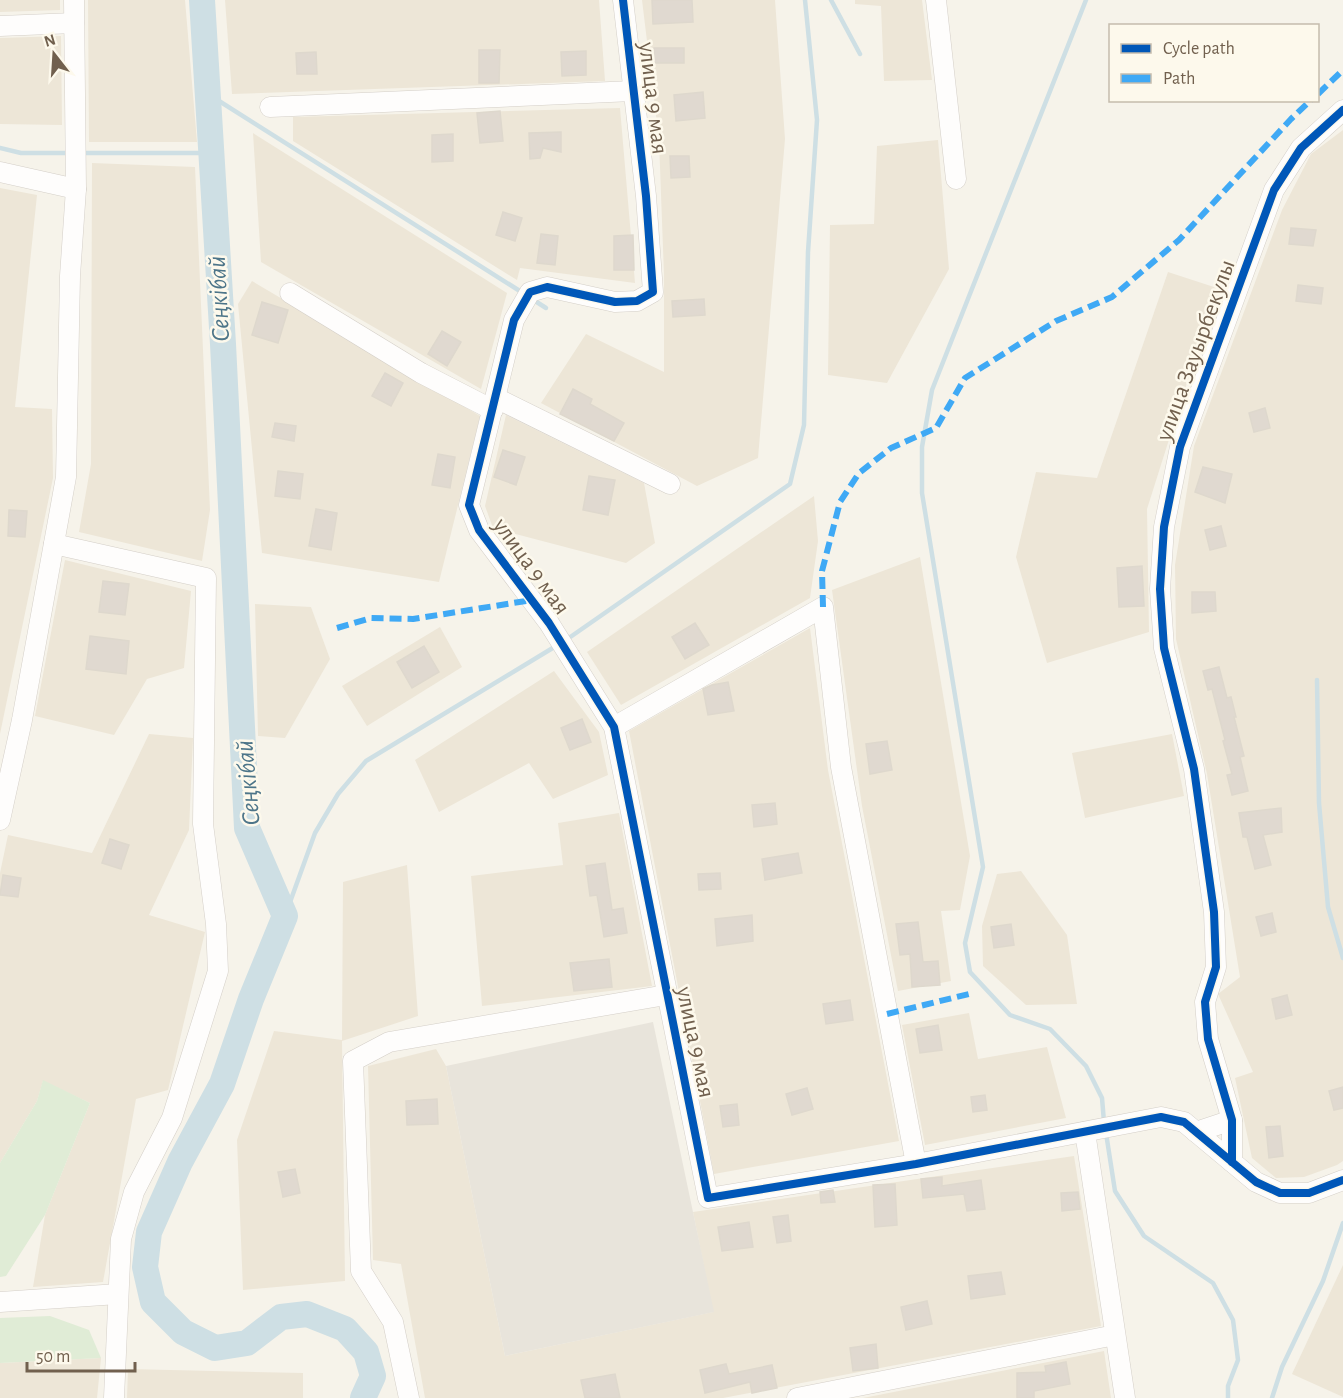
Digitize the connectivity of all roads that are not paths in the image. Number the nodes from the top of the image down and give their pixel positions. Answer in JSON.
{"nodes":[{"id":1,"x":74,"y":0,"type":"edge"},
{"id":2,"x":623,"y":0,"type":"edge"},
{"id":3,"x":936,"y":0,"type":"edge"},
{"id":4,"x":74,"y":23,"type":"junction"},
{"id":5,"x":0,"y":26,"type":"edge"},
{"id":6,"x":633,"y":91,"type":"junction"},
{"id":7,"x":270,"y":107,"type":"dead end"},
{"id":8,"x":1343,"y":110,"type":"edge"},
{"id":9,"x":0,"y":172,"type":"edge"},
{"id":10,"x":956,"y":179,"type":"dead end"},
{"id":11,"x":76,"y":189,"type":"junction"},
{"id":12,"x":290,"y":293,"type":"dead end"},
{"id":13,"x":494,"y":404,"type":"junction"},
{"id":14,"x":670,"y":484,"type":"dead end"},
{"id":15,"x":54,"y":544,"type":"junction"},
{"id":16,"x":614,"y":727,"type":"junction"},
{"id":17,"x":0,"y":820,"type":"edge"},
{"id":18,"x":666,"y":995,"type":"junction"},
{"id":19,"x":1232,"y":1120,"type":"junction"},
{"id":20,"x":1085,"y":1131,"type":"junction"},
{"id":21,"x":1196,"y":1132,"type":"junction"},
{"id":22,"x":1232,"y":1162,"type":"junction"},
{"id":23,"x":916,"y":1164,"type":"junction"},
{"id":24,"x":1343,"y":1180,"type":"edge"},
{"id":25,"x":118,"y":1294,"type":"junction"},
{"id":26,"x":0,"y":1302,"type":"edge"},
{"id":27,"x":1115,"y":1335,"type":"junction"},
{"id":28,"x":114,"y":1398,"type":"edge"},
{"id":29,"x":409,"y":1398,"type":"edge"},
{"id":30,"x":797,"y":1398,"type":"edge"},
{"id":31,"x":1125,"y":1398,"type":"edge"}],
"edges":[{"from":1,"to":4,"type":"street"},
{"from":2,"to":6,"type":"street","name":"улица 9 мая"},
{"from":3,"to":10,"type":"street"},
{"from":4,"to":5,"type":"street"},
{"from":4,"to":11,"type":"street"},
{"from":6,"to":7,"type":"street"},
{"from":6,"to":13,"type":"street","name":"улица 9 мая"},
{"from":8,"to":19,"type":"street","name":"улица Зауырбекулы"},
{"from":9,"to":11,"type":"street"},
{"from":11,"to":15,"type":"street"},
{"from":12,"to":13,"type":"street"},
{"from":13,"to":14,"type":"street"},
{"from":13,"to":16,"type":"street","name":"улица 9 мая"},
{"from":15,"to":17,"type":"street"},
{"from":15,"to":25,"type":"street"},
{"from":16,"to":18,"type":"street","name":"улица 9 мая"},
{"from":16,"to":23,"type":"street"},
{"from":18,"to":23,"type":"street","name":"улица 9 мая"},
{"from":18,"to":29,"type":"street"},
{"from":19,"to":21,"type":"street"},
{"from":19,"to":22,"type":"street","name":"улица Зауырбекулы"},
{"from":20,"to":21,"type":"street"},
{"from":20,"to":23,"type":"street"},
{"from":20,"to":27,"type":"street"},
{"from":21,"to":22,"type":"street"},
{"from":22,"to":24,"type":"street"},
{"from":25,"to":26,"type":"street"},
{"from":25,"to":28,"type":"street"},
{"from":27,"to":30,"type":"street"},
{"from":27,"to":31,"type":"street"}]}
